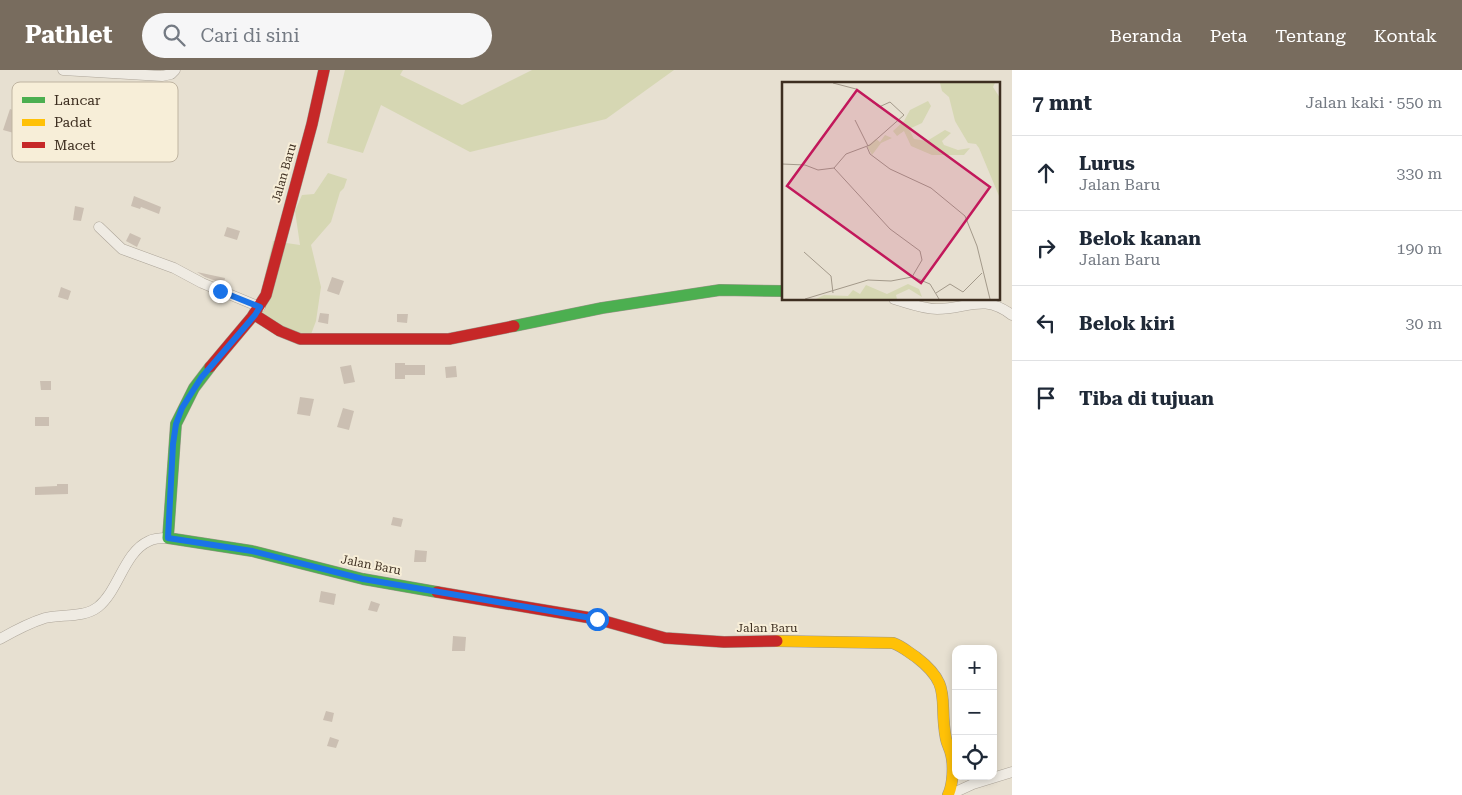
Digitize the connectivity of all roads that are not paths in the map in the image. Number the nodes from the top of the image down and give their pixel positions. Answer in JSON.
{"nodes":[{"id":1,"x":63,"y":70,"type":"edge"},
{"id":2,"x":175,"y":70,"type":"edge"},
{"id":3,"x":324,"y":70,"type":"edge"},
{"id":4,"x":99,"y":226,"type":"dead end"},
{"id":5,"x":782,"y":291,"type":"edge"},
{"id":6,"x":898,"y":300,"type":"edge"},
{"id":7,"x":258,"y":311,"type":"junction"},
{"id":8,"x":1012,"y":315,"type":"edge"},
{"id":9,"x":168,"y":538,"type":"junction"},
{"id":10,"x":0,"y":639,"type":"edge"},
{"id":11,"x":1012,"y":772,"type":"edge"},
{"id":12,"x":948,"y":795,"type":"edge"}],
"edges":[{"from":1,"to":2,"type":"street"},
{"from":3,"to":7,"type":"street","name":"Jalan Baru"},
{"from":4,"to":7,"type":"street"},
{"from":5,"to":7,"type":"street"},
{"from":6,"to":8,"type":"street"},
{"from":7,"to":9,"type":"street","name":"Jalan Baru"},
{"from":9,"to":10,"type":"street"},
{"from":9,"to":12,"type":"street","name":"Jalan Baru"},
{"from":11,"to":12,"type":"street"}]}
